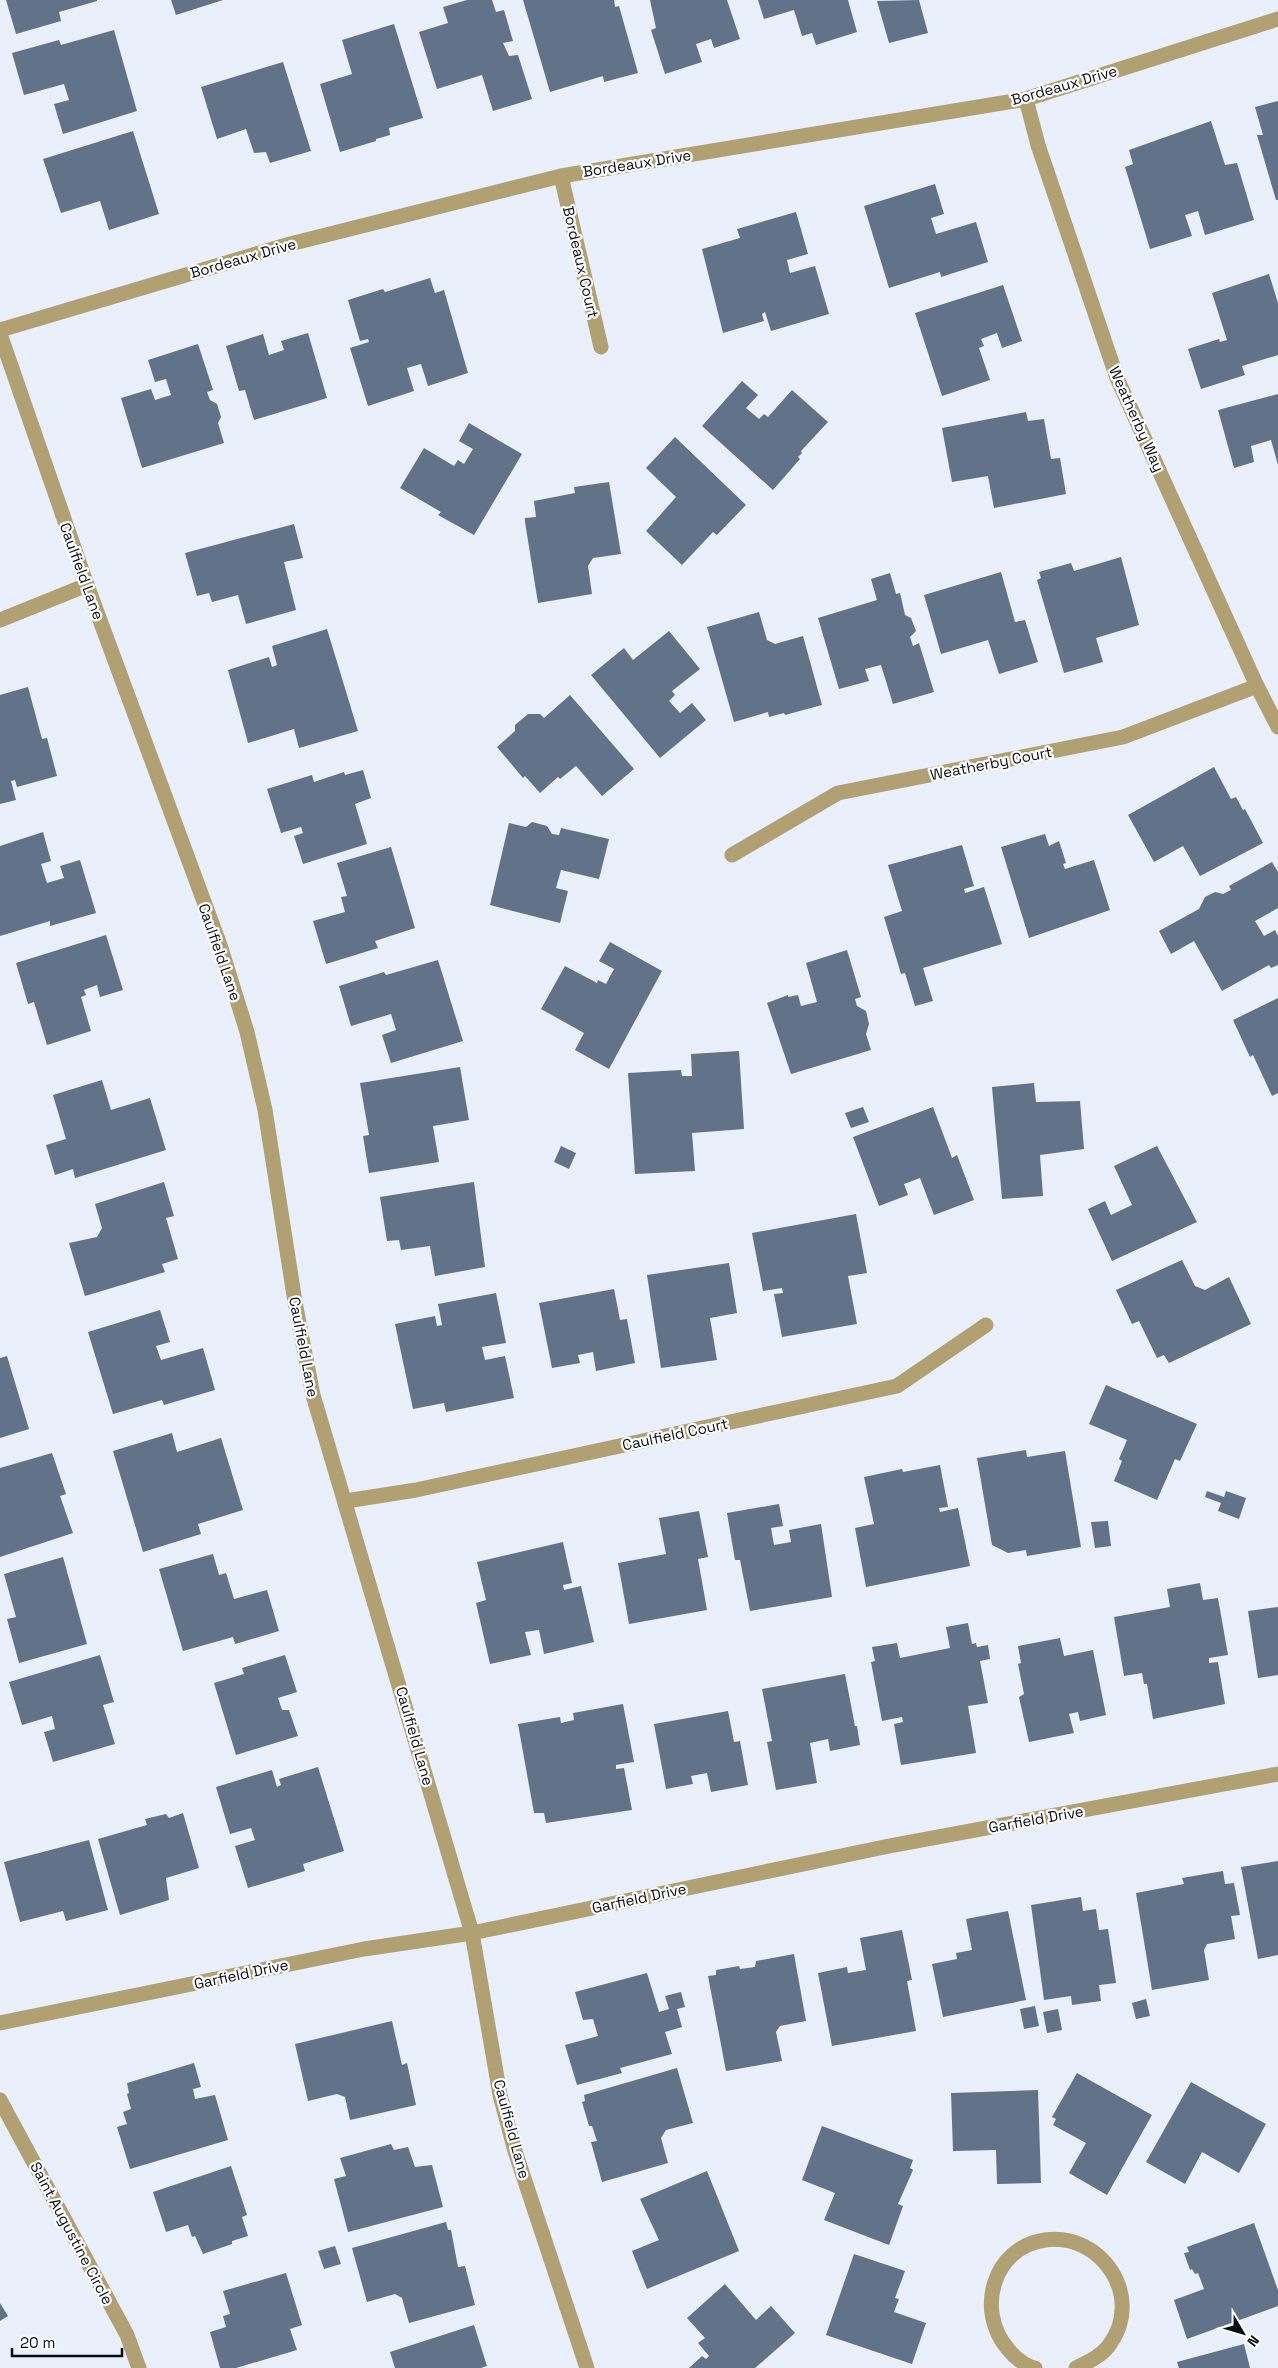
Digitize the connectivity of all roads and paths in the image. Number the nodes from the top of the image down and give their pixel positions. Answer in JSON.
{"nodes":[{"id":1,"x":1278,"y":19,"type":"edge"},
{"id":2,"x":1026,"y":99,"type":"junction"},
{"id":3,"x":560,"y":176,"type":"junction"},
{"id":4,"x":0,"y":330,"type":"edge"},
{"id":5,"x":0,"y":334,"type":"edge"},
{"id":6,"x":601,"y":348,"type":"dead end"},
{"id":7,"x":87,"y":585,"type":"junction"},
{"id":8,"x":0,"y":620,"type":"edge"},
{"id":9,"x":1257,"y":686,"type":"junction"},
{"id":10,"x":1278,"y":727,"type":"edge"},
{"id":11,"x":732,"y":855,"type":"dead end"},
{"id":12,"x":986,"y":1325,"type":"dead end"},
{"id":13,"x":346,"y":1501,"type":"junction"},
{"id":14,"x":1278,"y":1774,"type":"edge"},
{"id":15,"x":472,"y":1933,"type":"junction"},
{"id":16,"x":0,"y":2023,"type":"edge"},
{"id":17,"x":0,"y":2100,"type":"edge"},
{"id":18,"x":1094,"y":2364,"type":"edge"},
{"id":19,"x":139,"y":2368,"type":"edge"},
{"id":20,"x":587,"y":2368,"type":"edge"},
{"id":21,"x":1036,"y":2368,"type":"edge"},
{"id":22,"x":1076,"y":2368,"type":"edge"}],
"edges":[{"from":1,"to":2,"type":"street","name":"Bordeaux Drive"},
{"from":2,"to":3,"type":"street","name":"Bordeaux Drive"},
{"from":2,"to":9,"type":"street","name":"Weatherby Way"},
{"from":3,"to":4,"type":"street","name":"Bordeaux Drive"},
{"from":3,"to":6,"type":"street","name":"Bordeaux Court"},
{"from":5,"to":7,"type":"street","name":"Caulfield Lane"},
{"from":7,"to":8,"type":"street"},
{"from":7,"to":13,"type":"street","name":"Caulfield Lane"},
{"from":9,"to":10,"type":"street","name":"Weatherby Way"},
{"from":9,"to":11,"type":"street","name":"Weatherby Court"},
{"from":12,"to":13,"type":"street","name":"Caulfield Court"},
{"from":13,"to":15,"type":"street","name":"Caulfield Lane"},
{"from":14,"to":15,"type":"street","name":"Garfield Drive"},
{"from":15,"to":16,"type":"street","name":"Garfield Drive"},
{"from":15,"to":20,"type":"street","name":"Caulfield Lane"},
{"from":17,"to":19,"type":"street","name":"Saint Augustine Circle"},
{"from":18,"to":21,"type":"street"},
{"from":18,"to":22,"type":"street"}]}
